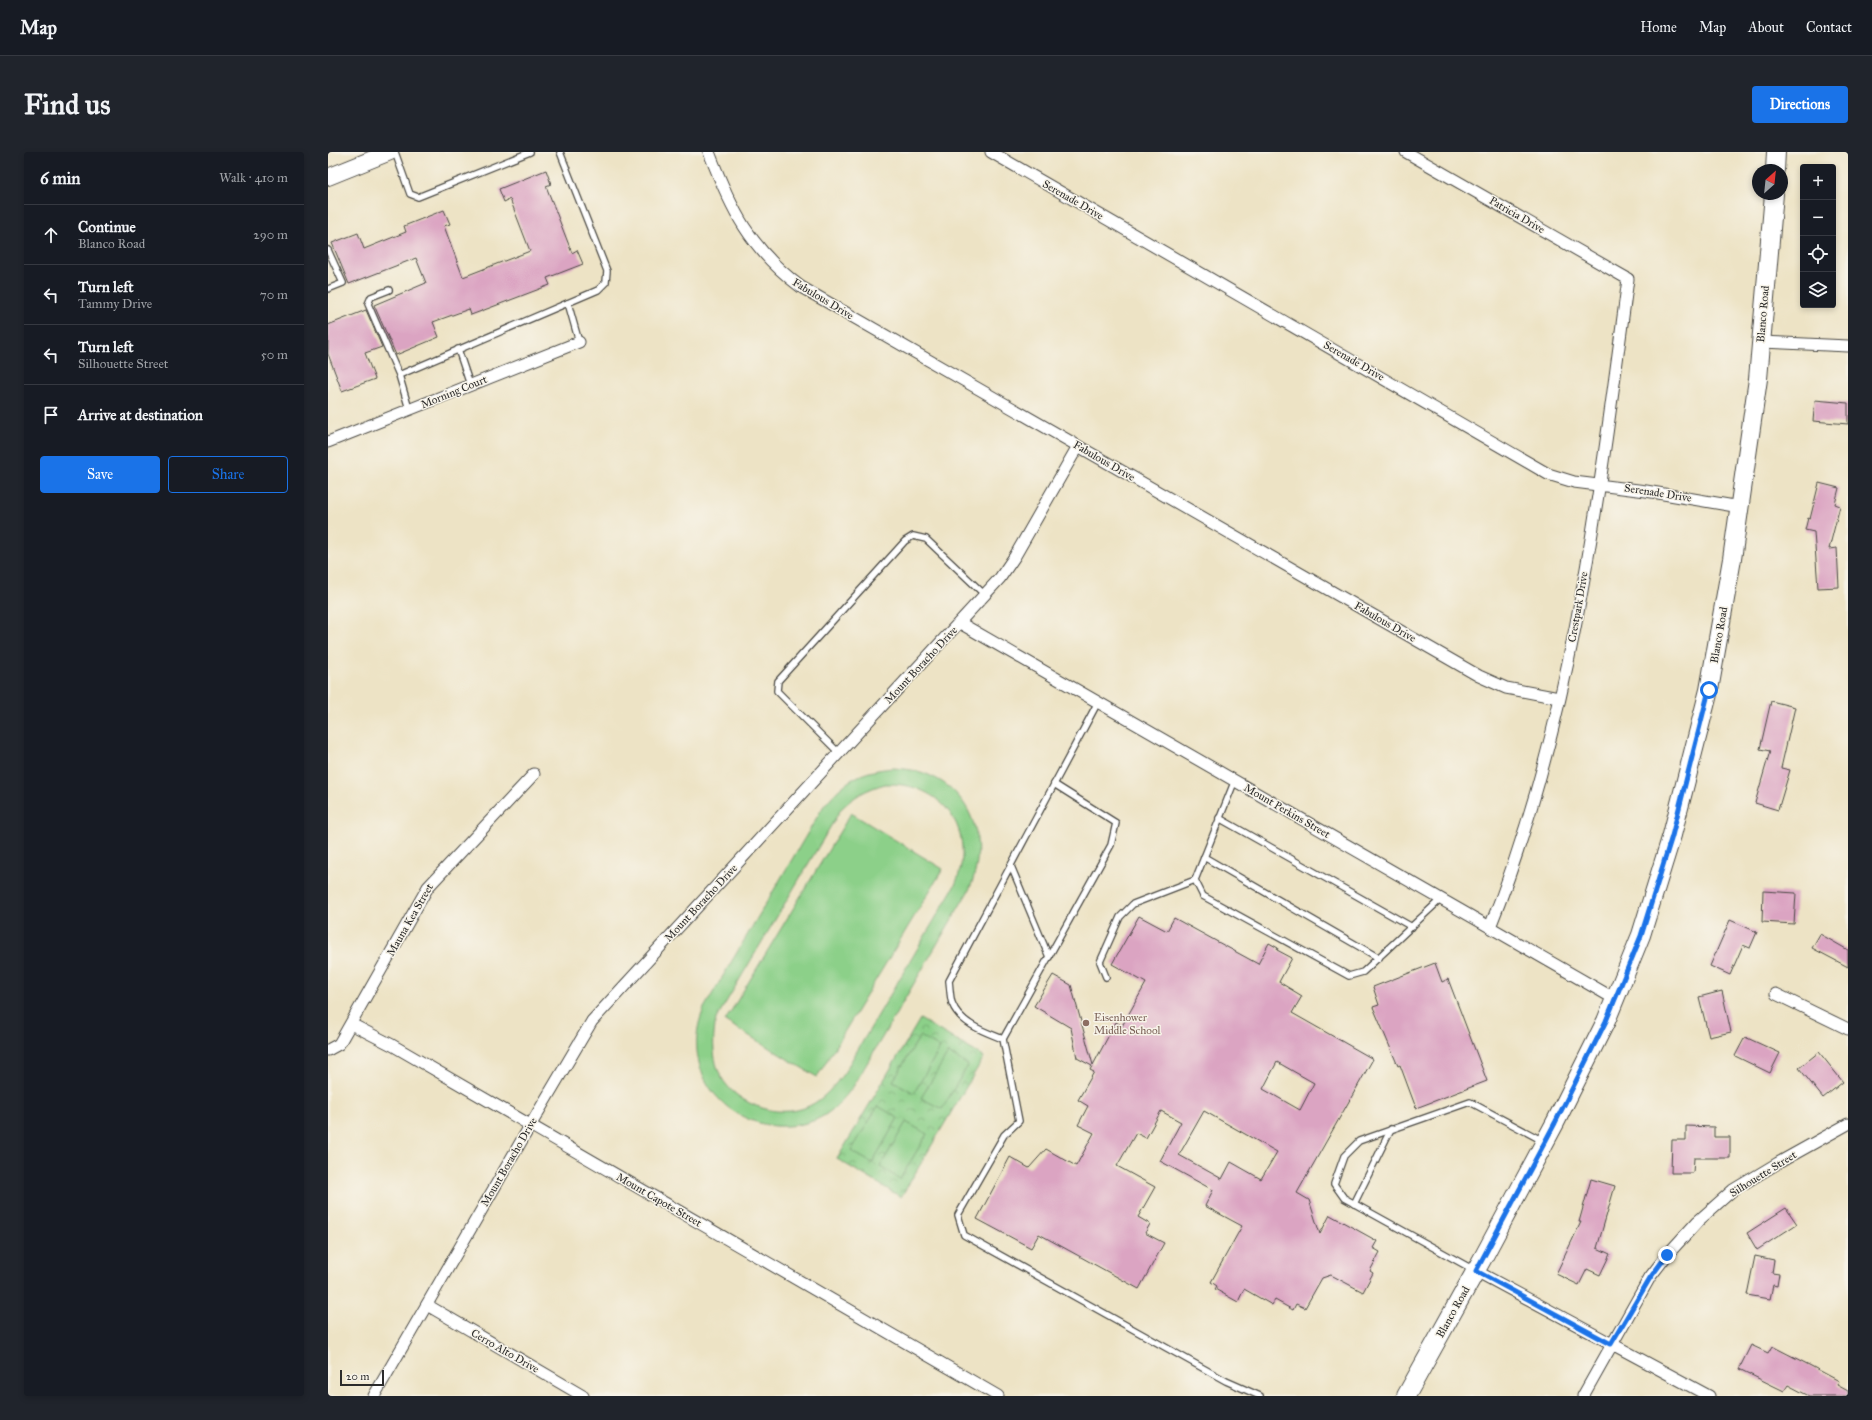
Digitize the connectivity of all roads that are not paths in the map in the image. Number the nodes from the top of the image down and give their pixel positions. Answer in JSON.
{"nodes":[{"id":1,"x":390,"y":152,"type":"edge"},
{"id":2,"x":395,"y":152,"type":"edge"},
{"id":3,"x":530,"y":152,"type":"edge"},
{"id":4,"x":560,"y":152,"type":"edge"},
{"id":5,"x":709,"y":152,"type":"edge"},
{"id":6,"x":991,"y":152,"type":"edge"},
{"id":7,"x":1406,"y":152,"type":"edge"},
{"id":8,"x":1776,"y":152,"type":"edge"},
{"id":9,"x":374,"y":155,"type":"edge"},
{"id":10,"x":1775,"y":164,"type":"edge"},
{"id":11,"x":328,"y":176,"type":"edge"},
{"id":12,"x":1773,"y":200,"type":"edge"},
{"id":13,"x":328,"y":250,"type":"edge"},
{"id":14,"x":1628,"y":279,"type":"joint"},
{"id":15,"x":328,"y":289,"type":"edge"},
{"id":16,"x":389,"y":290,"type":"dead end"},
{"id":17,"x":568,"y":302,"type":"junction"},
{"id":18,"x":579,"y":342,"type":"joint"},
{"id":19,"x":1761,"y":342,"type":"junction"},
{"id":20,"x":1848,"y":346,"type":"edge"},
{"id":21,"x":458,"y":349,"type":"junction"},
{"id":22,"x":399,"y":374,"type":"junction"},
{"id":23,"x":470,"y":385,"type":"junction"},
{"id":24,"x":409,"y":409,"type":"junction"},
{"id":25,"x":328,"y":442,"type":"edge"},
{"id":26,"x":1078,"y":446,"type":"junction"},
{"id":27,"x":1600,"y":485,"type":"junction"},
{"id":28,"x":1740,"y":507,"type":"junction"},
{"id":29,"x":985,"y":595,"type":"junction"},
{"id":30,"x":960,"y":623,"type":"junction"},
{"id":31,"x":1559,"y":698,"type":"junction"},
{"id":32,"x":1098,"y":702,"type":"junction"},
{"id":33,"x":839,"y":753,"type":"junction"},
{"id":34,"x":534,"y":774,"type":"dead end"},
{"id":35,"x":1235,"y":780,"type":"junction"},
{"id":36,"x":1054,"y":784,"type":"junction"},
{"id":37,"x":1220,"y":818,"type":"junction"},
{"id":38,"x":1204,"y":857,"type":"junction"},
{"id":39,"x":1011,"y":866,"type":"junction"},
{"id":40,"x":1194,"y":880,"type":"junction"},
{"id":41,"x":1441,"y":899,"type":"junction"},
{"id":42,"x":1412,"y":927,"type":"junction"},
{"id":43,"x":1490,"y":927,"type":"junction"},
{"id":44,"x":1049,"y":957,"type":"junction"},
{"id":45,"x":1379,"y":958,"type":"junction"},
{"id":46,"x":1106,"y":976,"type":"dead end"},
{"id":47,"x":1776,"y":994,"type":"dead end"},
{"id":48,"x":1615,"y":999,"type":"junction"},
{"id":49,"x":351,"y":1024,"type":"junction"},
{"id":50,"x":1848,"y":1029,"type":"edge"},
{"id":51,"x":1002,"y":1039,"type":"junction"},
{"id":52,"x":328,"y":1050,"type":"edge"},
{"id":53,"x":1848,"y":1124,"type":"edge"},
{"id":54,"x":530,"y":1126,"type":"junction"},
{"id":55,"x":1391,"y":1129,"type":"junction"},
{"id":56,"x":1545,"y":1142,"type":"junction"},
{"id":57,"x":1354,"y":1204,"type":"junction"},
{"id":58,"x":1476,"y":1271,"type":"junction"},
{"id":59,"x":427,"y":1305,"type":"junction"},
{"id":60,"x":1611,"y":1344,"type":"junction"},
{"id":61,"x":374,"y":1396,"type":"edge"},
{"id":62,"x":583,"y":1396,"type":"edge"},
{"id":63,"x":998,"y":1396,"type":"edge"},
{"id":64,"x":1260,"y":1396,"type":"edge"},
{"id":65,"x":1406,"y":1396,"type":"edge"},
{"id":66,"x":1582,"y":1396,"type":"edge"},
{"id":67,"x":1709,"y":1396,"type":"edge"}],
"edges":[{"from":1,"to":9,"type":"main road"},
{"from":2,"to":3,"type":"lane"},
{"from":4,"to":17,"type":"lane"},
{"from":5,"to":26,"type":"street","name":"Fabulous Drive"},
{"from":6,"to":27,"type":"street","name":"Serenade Drive"},
{"from":7,"to":14,"type":"street","name":"Patricia Drive"},
{"from":8,"to":10,"type":"main road"},
{"from":9,"to":11,"type":"main road"},
{"from":12,"to":19,"type":"main road","name":"Blanco Road"},
{"from":13,"to":15,"type":"lane"},
{"from":14,"to":27,"type":"street","name":"Crestpark Drive"},
{"from":16,"to":22,"type":"lane"},
{"from":17,"to":18,"type":"lane"},
{"from":17,"to":21,"type":"lane"},
{"from":18,"to":23,"type":"street","name":"Morning Court"},
{"from":19,"to":20,"type":"street"},
{"from":19,"to":28,"type":"main road","name":"Blanco Road"},
{"from":21,"to":22,"type":"lane"},
{"from":21,"to":23,"type":"lane"},
{"from":22,"to":24,"type":"lane"},
{"from":23,"to":24,"type":"street","name":"Morning Court"},
{"from":24,"to":25,"type":"street","name":"Morning Court"},
{"from":26,"to":29,"type":"street","name":"Mount Boracho Drive"},
{"from":26,"to":31,"type":"street","name":"Fabulous Drive"},
{"from":27,"to":28,"type":"street","name":"Serenade Drive"},
{"from":27,"to":31,"type":"street","name":"Crestpark Drive"},
{"from":28,"to":48,"type":"main road","name":"Blanco Road"},
{"from":29,"to":30,"type":"street","name":"Mount Boracho Drive"},
{"from":29,"to":33,"type":"lane"},
{"from":30,"to":32,"type":"street","name":"Mount Perkins Street"},
{"from":30,"to":33,"type":"street","name":"Mount Boracho Drive"},
{"from":31,"to":43,"type":"street","name":"Crestpark Drive"},
{"from":32,"to":35,"type":"street","name":"Mount Perkins Street"},
{"from":32,"to":36,"type":"lane"},
{"from":33,"to":54,"type":"street","name":"Mount Boracho Drive"},
{"from":34,"to":49,"type":"street","name":"Mauna Kea Street"},
{"from":35,"to":37,"type":"lane"},
{"from":35,"to":41,"type":"street","name":"Mount Perkins Street"},
{"from":36,"to":39,"type":"lane"},
{"from":36,"to":44,"type":"lane"},
{"from":37,"to":38,"type":"lane"},
{"from":37,"to":42,"type":"lane"},
{"from":38,"to":40,"type":"lane"},
{"from":38,"to":45,"type":"lane"},
{"from":39,"to":44,"type":"lane"},
{"from":39,"to":51,"type":"lane"},
{"from":40,"to":45,"type":"lane"},
{"from":40,"to":46,"type":"lane"},
{"from":41,"to":42,"type":"lane"},
{"from":41,"to":43,"type":"street","name":"Mount Perkins Street"},
{"from":42,"to":45,"type":"lane"},
{"from":43,"to":48,"type":"street","name":"Mount Perkins Street"},
{"from":44,"to":51,"type":"lane"},
{"from":47,"to":50,"type":"street"},
{"from":48,"to":56,"type":"main road","name":"Blanco Road"},
{"from":49,"to":52,"type":"street"},
{"from":49,"to":54,"type":"street","name":"Mount Capote Street"},
{"from":51,"to":64,"type":"lane"},
{"from":53,"to":60,"type":"street","name":"Silhouette Street"},
{"from":54,"to":59,"type":"street","name":"Mount Boracho Drive"},
{"from":54,"to":63,"type":"street","name":"Mount Capote Street"},
{"from":55,"to":56,"type":"lane"},
{"from":55,"to":57,"type":"lane"},
{"from":55,"to":57,"type":"lane"},
{"from":56,"to":58,"type":"main road","name":"Blanco Road"},
{"from":57,"to":58,"type":"lane"},
{"from":58,"to":60,"type":"street"},
{"from":58,"to":65,"type":"main road","name":"Blanco Road"},
{"from":59,"to":61,"type":"street","name":"Mount Boracho Drive"},
{"from":59,"to":62,"type":"street","name":"Cerro Alto Drive"},
{"from":60,"to":66,"type":"street","name":"Silhouette Street"},
{"from":60,"to":67,"type":"street"}]}
